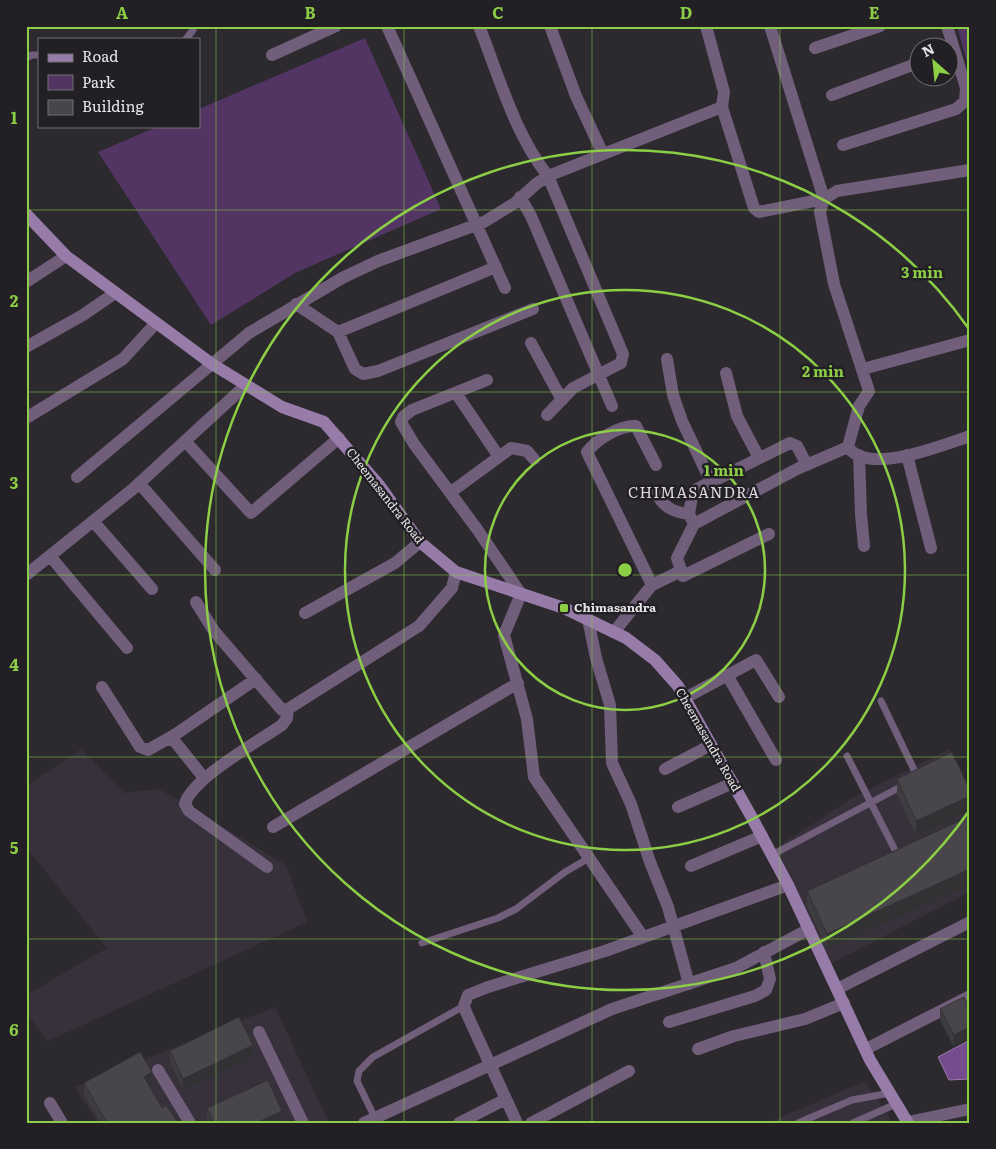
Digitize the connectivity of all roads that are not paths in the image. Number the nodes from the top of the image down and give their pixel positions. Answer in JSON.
{"nodes":[{"id":1,"x":193,"y":26,"type":"edge"},
{"id":2,"x":336,"y":26,"type":"edge"},
{"id":3,"x":386,"y":26,"type":"edge"},
{"id":4,"x":479,"y":26,"type":"edge"},
{"id":5,"x":550,"y":26,"type":"edge"},
{"id":6,"x":706,"y":26,"type":"edge"},
{"id":7,"x":770,"y":26,"type":"edge"},
{"id":8,"x":880,"y":26,"type":"edge"},
{"id":9,"x":187,"y":38,"type":"edge"},
{"id":10,"x":815,"y":48,"type":"dead end"},
{"id":11,"x":38,"y":55,"type":"edge"},
{"id":12,"x":272,"y":55,"type":"dead end"},
{"id":13,"x":26,"y":58,"type":"edge"},
{"id":14,"x":908,"y":67,"type":"edge"},
{"id":15,"x":958,"y":69,"type":"edge"},
{"id":16,"x":832,"y":95,"type":"dead end"},
{"id":17,"x":722,"y":107,"type":"junction"},
{"id":18,"x":843,"y":145,"type":"dead end"},
{"id":19,"x":603,"y":154,"type":"junction"},
{"id":20,"x":970,"y":170,"type":"edge"},
{"id":21,"x":548,"y":176,"type":"junction"},
{"id":22,"x":520,"y":197,"type":"junction"},
{"id":23,"x":824,"y":199,"type":"junction"},
{"id":24,"x":26,"y":214,"type":"edge"},
{"id":25,"x":478,"y":224,"type":"junction"},
{"id":26,"x":66,"y":256,"type":"junction"},
{"id":27,"x":496,"y":267,"type":"junction"},
{"id":28,"x":26,"y":282,"type":"edge"},
{"id":29,"x":505,"y":288,"type":"dead end"},
{"id":30,"x":116,"y":292,"type":"junction"},
{"id":31,"x":296,"y":304,"type":"junction"},
{"id":32,"x":533,"y":309,"type":"dead end"},
{"id":33,"x":156,"y":323,"type":"junction"},
{"id":34,"x":338,"y":332,"type":"junction"},
{"id":35,"x":970,"y":340,"type":"edge"},
{"id":36,"x":531,"y":343,"type":"dead end"},
{"id":37,"x":26,"y":347,"type":"edge"},
{"id":38,"x":667,"y":359,"type":"dead end"},
{"id":39,"x":212,"y":364,"type":"junction"},
{"id":40,"x":863,"y":368,"type":"junction"},
{"id":41,"x":726,"y":373,"type":"dead end"},
{"id":42,"x":598,"y":374,"type":"junction"},
{"id":43,"x":487,"y":380,"type":"dead end"},
{"id":44,"x":246,"y":385,"type":"junction"},
{"id":45,"x":456,"y":393,"type":"junction"},
{"id":46,"x":562,"y":400,"type":"junction"},
{"id":47,"x":612,"y":406,"type":"dead end"},
{"id":48,"x":547,"y":415,"type":"dead end"},
{"id":49,"x":26,"y":418,"type":"edge"},
{"id":50,"x":970,"y":436,"type":"edge"},
{"id":51,"x":339,"y":438,"type":"junction"},
{"id":52,"x":186,"y":442,"type":"junction"},
{"id":53,"x":848,"y":447,"type":"junction"},
{"id":54,"x":859,"y":455,"type":"junction"},
{"id":55,"x":907,"y":455,"type":"junction"},
{"id":56,"x":499,"y":457,"type":"junction"},
{"id":57,"x":759,"y":458,"type":"junction"},
{"id":58,"x":534,"y":459,"type":"dead end"},
{"id":59,"x":656,"y":465,"type":"dead end"},
{"id":60,"x":808,"y":465,"type":"junction"},
{"id":61,"x":77,"y":477,"type":"dead end"},
{"id":62,"x":711,"y":482,"type":"junction"},
{"id":63,"x":139,"y":483,"type":"junction"},
{"id":64,"x":450,"y":492,"type":"junction"},
{"id":65,"x":656,"y":492,"type":"dead end"},
{"id":66,"x":691,"y":519,"type":"junction"},
{"id":67,"x":93,"y":521,"type":"junction"},
{"id":68,"x":769,"y":534,"type":"dead end"},
{"id":69,"x":420,"y":542,"type":"junction"},
{"id":70,"x":864,"y":546,"type":"dead end"},
{"id":71,"x":931,"y":548,"type":"dead end"},
{"id":72,"x":50,"y":556,"type":"junction"},
{"id":73,"x":215,"y":570,"type":"dead end"},
{"id":74,"x":681,"y":571,"type":"junction"},
{"id":75,"x":456,"y":572,"type":"junction"},
{"id":76,"x":26,"y":575,"type":"edge"},
{"id":77,"x":652,"y":585,"type":"junction"},
{"id":78,"x":152,"y":589,"type":"dead end"},
{"id":79,"x":521,"y":594,"type":"junction"},
{"id":80,"x":196,"y":602,"type":"dead end"},
{"id":81,"x":305,"y":613,"type":"dead end"},
{"id":82,"x":588,"y":619,"type":"junction"},
{"id":83,"x":614,"y":632,"type":"junction"},
{"id":84,"x":127,"y":648,"type":"dead end"},
{"id":85,"x":727,"y":675,"type":"junction"},
{"id":86,"x":256,"y":679,"type":"junction"},
{"id":87,"x":518,"y":683,"type":"junction"},
{"id":88,"x":102,"y":687,"type":"dead end"},
{"id":89,"x":779,"y":697,"type":"dead end"},
{"id":90,"x":685,"y":698,"type":"junction"},
{"id":91,"x":881,"y":701,"type":"dead end"},
{"id":92,"x":288,"y":709,"type":"junction"},
{"id":93,"x":166,"y":740,"type":"junction"},
{"id":94,"x":711,"y":745,"type":"junction"},
{"id":95,"x":847,"y":756,"type":"dead end"},
{"id":96,"x":776,"y":760,"type":"dead end"},
{"id":97,"x":665,"y":769,"type":"dead end"},
{"id":98,"x":204,"y":778,"type":"junction"},
{"id":99,"x":733,"y":783,"type":"junction"},
{"id":100,"x":870,"y":802,"type":"junction"},
{"id":101,"x":678,"y":807,"type":"dead end"},
{"id":102,"x":273,"y":827,"type":"dead end"},
{"id":103,"x":762,"y":836,"type":"junction"},
{"id":104,"x":907,"y":852,"type":"edge"},
{"id":105,"x":772,"y":856,"type":"junction"},
{"id":106,"x":898,"y":856,"type":"junction"},
{"id":107,"x":589,"y":858,"type":"junction"},
{"id":108,"x":890,"y":860,"type":"edge"},
{"id":109,"x":691,"y":866,"type":"dead end"},
{"id":110,"x":267,"y":868,"type":"dead end"},
{"id":111,"x":788,"y":885,"type":"junction"},
{"id":112,"x":970,"y":922,"type":"edge"},
{"id":113,"x":674,"y":925,"type":"junction"},
{"id":114,"x":809,"y":929,"type":"junction"},
{"id":115,"x":643,"y":937,"type":"junction"},
{"id":116,"x":422,"y":943,"type":"dead end"},
{"id":117,"x":764,"y":952,"type":"junction"},
{"id":118,"x":689,"y":984,"type":"junction"},
{"id":119,"x":837,"y":989,"type":"junction"},
{"id":120,"x":970,"y":996,"type":"edge"},
{"id":121,"x":844,"y":1003,"type":"junction"},
{"id":122,"x":464,"y":1006,"type":"junction"},
{"id":123,"x":669,"y":1022,"type":"dead end"},
{"id":124,"x":259,"y":1032,"type":"dead end"},
{"id":125,"x":698,"y":1049,"type":"dead end"},
{"id":126,"x":866,"y":1049,"type":"junction"},
{"id":127,"x":490,"y":1063,"type":"junction"},
{"id":128,"x":158,"y":1070,"type":"dead end"},
{"id":129,"x":629,"y":1071,"type":"dead end"},
{"id":130,"x":893,"y":1098,"type":"junction"},
{"id":131,"x":506,"y":1099,"type":"junction"},
{"id":132,"x":50,"y":1103,"type":"dead end"},
{"id":133,"x":970,"y":1109,"type":"edge"},
{"id":134,"x":370,"y":1120,"type":"edge"},
{"id":135,"x":908,"y":1122,"type":"edge"},
{"id":136,"x":62,"y":1123,"type":"edge"},
{"id":137,"x":190,"y":1123,"type":"edge"},
{"id":138,"x":303,"y":1123,"type":"edge"},
{"id":139,"x":459,"y":1123,"type":"edge"},
{"id":140,"x":517,"y":1123,"type":"edge"},
{"id":141,"x":531,"y":1123,"type":"edge"},
{"id":142,"x":798,"y":1123,"type":"edge"},
{"id":143,"x":853,"y":1123,"type":"edge"}],
"edges":[{"from":1,"to":9,"type":"lane"},
{"from":2,"to":12,"type":"street"},
{"from":3,"to":25,"type":"street"},
{"from":4,"to":21,"type":"street"},
{"from":5,"to":19,"type":"street"},
{"from":6,"to":17,"type":"street"},
{"from":7,"to":23,"type":"street"},
{"from":8,"to":10,"type":"street"},
{"from":11,"to":13,"type":"lane"},
{"from":14,"to":16,"type":"street"},
{"from":15,"to":18,"type":"street"},
{"from":17,"to":19,"type":"street"},
{"from":17,"to":23,"type":"street"},
{"from":19,"to":21,"type":"street"},
{"from":20,"to":23,"type":"street"},
{"from":21,"to":22,"type":"street"},
{"from":21,"to":42,"type":"street"},
{"from":22,"to":25,"type":"street"},
{"from":22,"to":42,"type":"street"},
{"from":23,"to":40,"type":"street"},
{"from":24,"to":26,"type":"street","name":"Cheemasandra Road"},
{"from":25,"to":27,"type":"street"},
{"from":25,"to":31,"type":"street"},
{"from":26,"to":28,"type":"street"},
{"from":26,"to":30,"type":"street","name":"Cheemasandra Road"},
{"from":27,"to":29,"type":"street"},
{"from":27,"to":34,"type":"street"},
{"from":30,"to":33,"type":"street","name":"Cheemasandra Road"},
{"from":30,"to":37,"type":"street"},
{"from":31,"to":34,"type":"street"},
{"from":31,"to":39,"type":"street"},
{"from":32,"to":34,"type":"street"},
{"from":33,"to":39,"type":"street","name":"Cheemasandra Road"},
{"from":33,"to":49,"type":"street"},
{"from":35,"to":40,"type":"street"},
{"from":36,"to":46,"type":"street"},
{"from":38,"to":62,"type":"street"},
{"from":39,"to":44,"type":"street","name":"Cheemasandra Road"},
{"from":39,"to":61,"type":"street"},
{"from":40,"to":53,"type":"street"},
{"from":41,"to":57,"type":"street"},
{"from":42,"to":46,"type":"street"},
{"from":42,"to":47,"type":"street"},
{"from":43,"to":45,"type":"street"},
{"from":44,"to":51,"type":"street","name":"Cheemasandra Road"},
{"from":44,"to":52,"type":"street"},
{"from":45,"to":56,"type":"street"},
{"from":45,"to":64,"type":"street"},
{"from":46,"to":48,"type":"street"},
{"from":50,"to":55,"type":"street"},
{"from":51,"to":52,"type":"street"},
{"from":51,"to":69,"type":"street","name":"Cheemasandra Road"},
{"from":52,"to":63,"type":"street"},
{"from":53,"to":54,"type":"street"},
{"from":53,"to":60,"type":"street"},
{"from":54,"to":55,"type":"street"},
{"from":54,"to":70,"type":"street"},
{"from":55,"to":71,"type":"street"},
{"from":56,"to":58,"type":"street"},
{"from":56,"to":64,"type":"street"},
{"from":57,"to":60,"type":"street"},
{"from":57,"to":62,"type":"street"},
{"from":59,"to":77,"type":"street"},
{"from":60,"to":66,"type":"street"},
{"from":62,"to":66,"type":"street"},
{"from":63,"to":67,"type":"street"},
{"from":63,"to":73,"type":"street"},
{"from":64,"to":79,"type":"street"},
{"from":65,"to":66,"type":"street"},
{"from":66,"to":74,"type":"street"},
{"from":67,"to":72,"type":"street"},
{"from":67,"to":78,"type":"street"},
{"from":68,"to":74,"type":"street"},
{"from":69,"to":75,"type":"street","name":"Cheemasandra Road"},
{"from":69,"to":81,"type":"street"},
{"from":72,"to":76,"type":"street"},
{"from":72,"to":84,"type":"street"},
{"from":74,"to":77,"type":"street"},
{"from":75,"to":79,"type":"street","name":"Cheemasandra Road"},
{"from":75,"to":92,"type":"street"},
{"from":77,"to":83,"type":"street"},
{"from":79,"to":82,"type":"street","name":"Cheemasandra Road"},
{"from":79,"to":87,"type":"street"},
{"from":80,"to":86,"type":"street"},
{"from":82,"to":83,"type":"street","name":"Cheemasandra Road"},
{"from":82,"to":113,"type":"street"},
{"from":83,"to":90,"type":"street","name":"Cheemasandra Road"},
{"from":85,"to":89,"type":"street"},
{"from":85,"to":90,"type":"street"},
{"from":85,"to":96,"type":"street"},
{"from":86,"to":92,"type":"street"},
{"from":86,"to":93,"type":"street"},
{"from":87,"to":102,"type":"street"},
{"from":87,"to":107,"type":"street"},
{"from":88,"to":93,"type":"street"},
{"from":90,"to":94,"type":"street","name":"Cheemasandra Road"},
{"from":91,"to":100,"type":"lane"},
{"from":92,"to":98,"type":"street"},
{"from":93,"to":98,"type":"street"},
{"from":94,"to":97,"type":"street"},
{"from":94,"to":99,"type":"street","name":"Cheemasandra Road"},
{"from":95,"to":100,"type":"lane"},
{"from":98,"to":110,"type":"street"},
{"from":99,"to":101,"type":"street"},
{"from":99,"to":103,"type":"street","name":"Cheemasandra Road"},
{"from":100,"to":105,"type":"lane"},
{"from":100,"to":106,"type":"lane"},
{"from":103,"to":105,"type":"street","name":"Cheemasandra Road"},
{"from":103,"to":109,"type":"street"},
{"from":104,"to":106,"type":"lane"},
{"from":105,"to":111,"type":"street","name":"Cheemasandra Road"},
{"from":106,"to":108,"type":"lane"},
{"from":107,"to":115,"type":"street"},
{"from":107,"to":116,"type":"lane"},
{"from":111,"to":113,"type":"street"},
{"from":111,"to":114,"type":"street","name":"Cheemasandra Road"},
{"from":112,"to":119,"type":"street"},
{"from":113,"to":115,"type":"street"},
{"from":113,"to":118,"type":"street"},
{"from":114,"to":117,"type":"street"},
{"from":114,"to":119,"type":"street","name":"Cheemasandra Road"},
{"from":115,"to":122,"type":"street"},
{"from":117,"to":118,"type":"street"},
{"from":117,"to":123,"type":"street"},
{"from":118,"to":127,"type":"street"},
{"from":119,"to":121,"type":"street","name":"Cheemasandra Road"},
{"from":120,"to":126,"type":"street"},
{"from":121,"to":125,"type":"street"},
{"from":121,"to":126,"type":"street","name":"Cheemasandra Road"},
{"from":122,"to":127,"type":"street"},
{"from":122,"to":134,"type":"lane"},
{"from":124,"to":138,"type":"street"},
{"from":126,"to":130,"type":"street","name":"Cheemasandra Road"},
{"from":127,"to":131,"type":"street"},
{"from":127,"to":134,"type":"street"},
{"from":128,"to":137,"type":"street"},
{"from":129,"to":141,"type":"street"},
{"from":130,"to":135,"type":"street","name":"Cheemasandra Road"},
{"from":130,"to":142,"type":"lane"},
{"from":130,"to":143,"type":"lane"},
{"from":131,"to":139,"type":"street"},
{"from":131,"to":140,"type":"street"},
{"from":132,"to":136,"type":"street"},
{"from":133,"to":135,"type":"street"}]}
